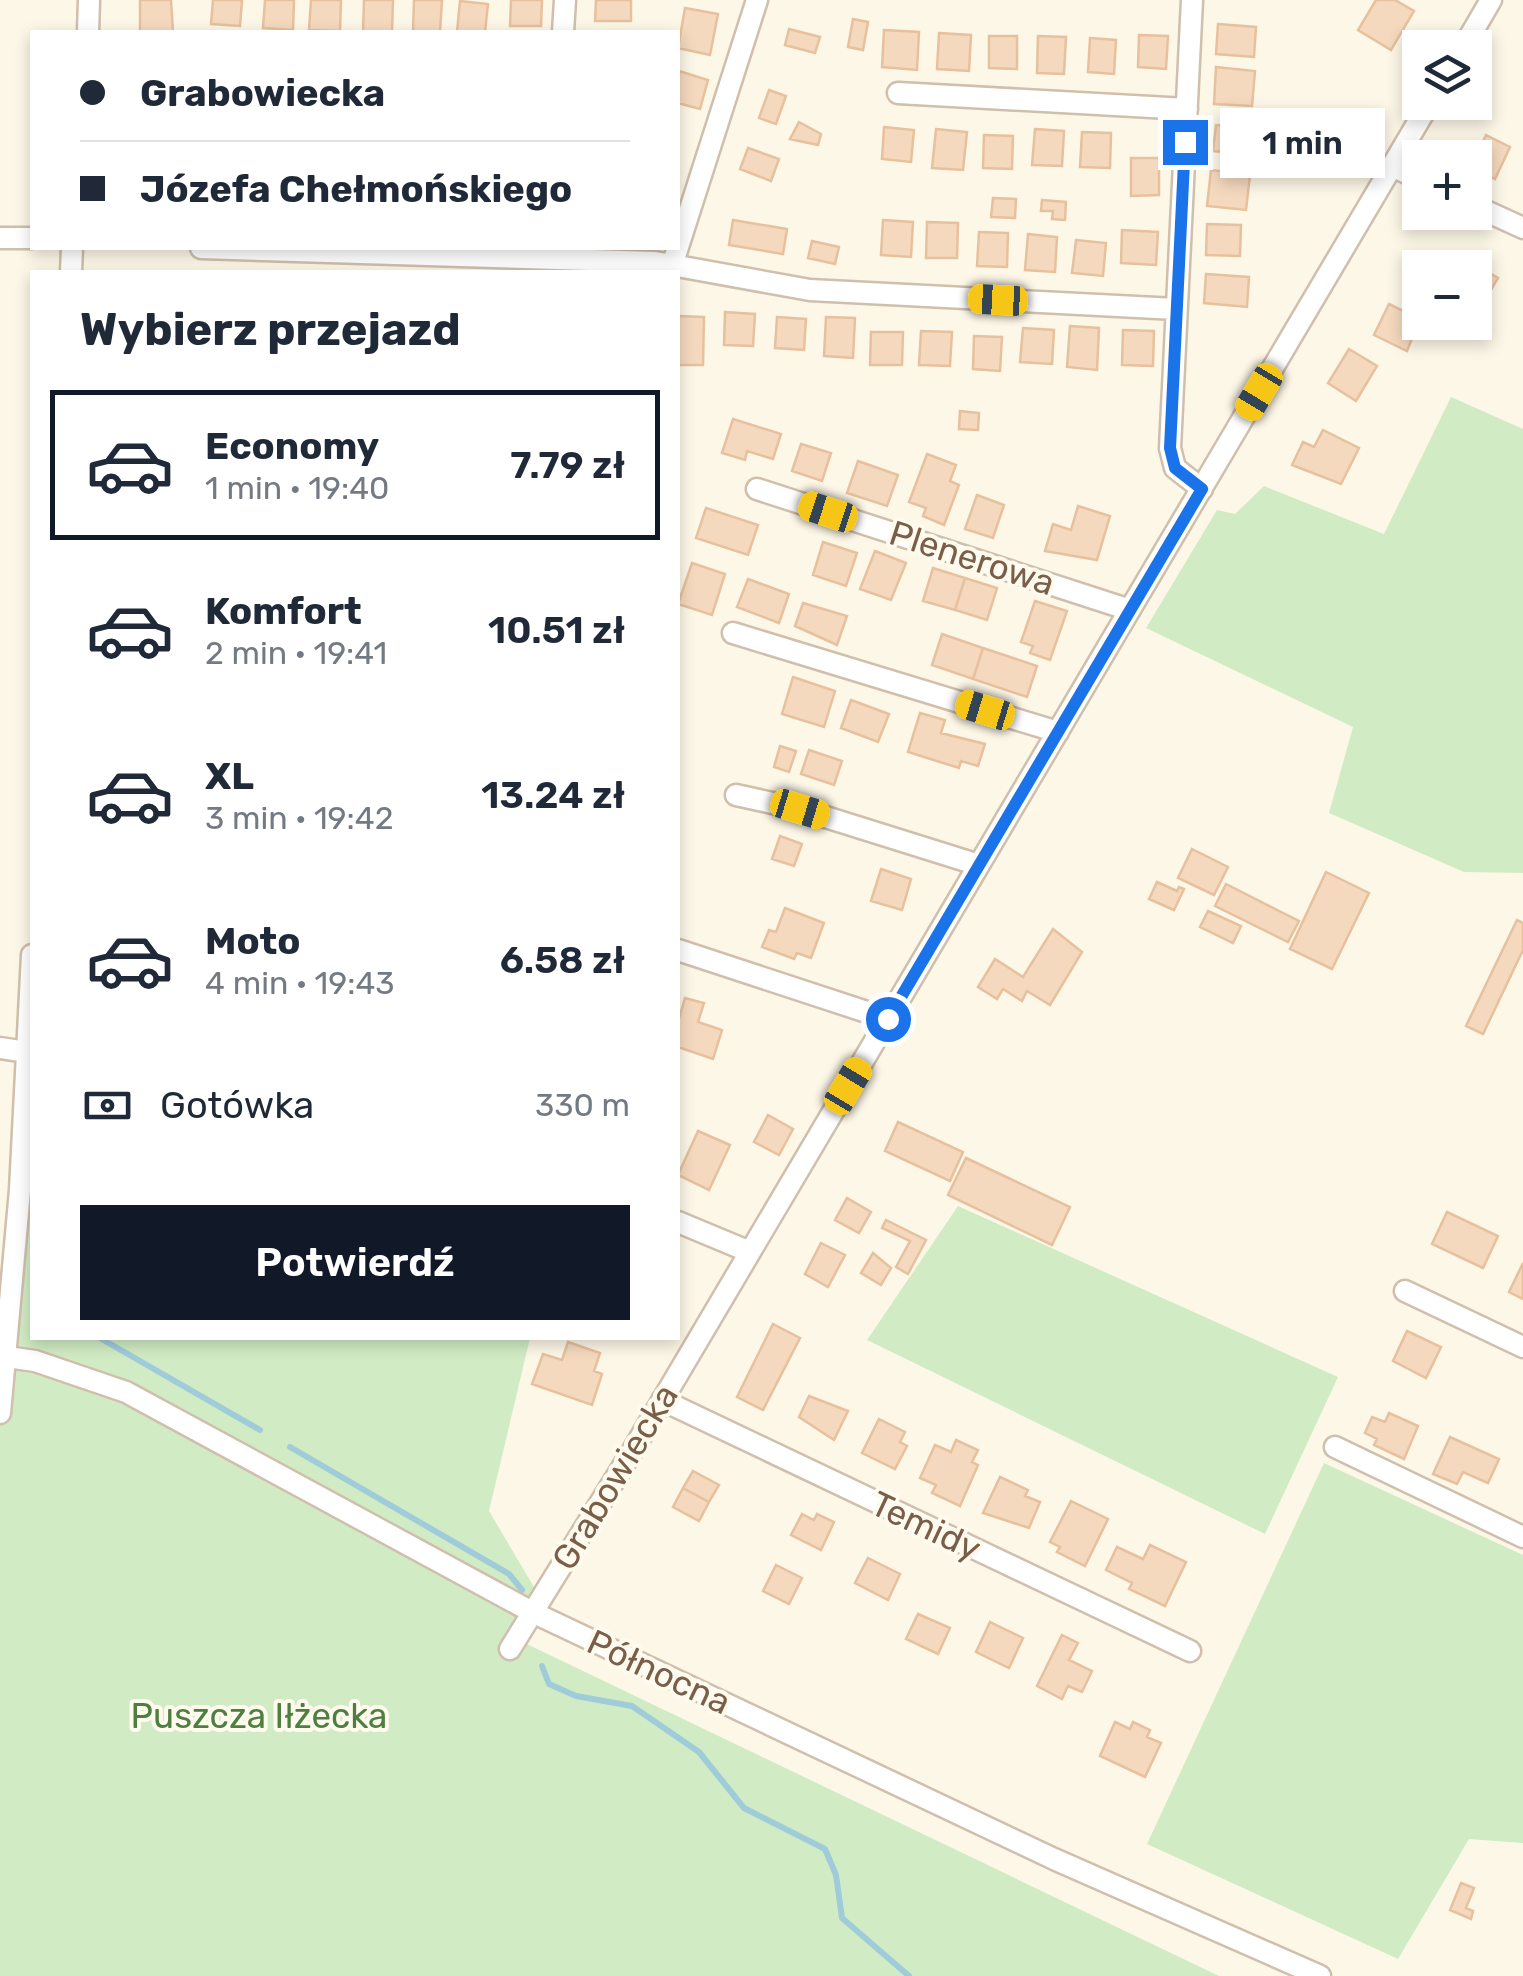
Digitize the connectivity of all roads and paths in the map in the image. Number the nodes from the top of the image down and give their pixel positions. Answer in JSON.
{"nodes":[{"id":1,"x":89,"y":0,"type":"edge"},
{"id":2,"x":565,"y":0,"type":"edge"},
{"id":3,"x":757,"y":0,"type":"edge"},
{"id":4,"x":1192,"y":0,"type":"edge"},
{"id":5,"x":1491,"y":0,"type":"edge"},
{"id":6,"x":88,"y":30,"type":"edge"},
{"id":7,"x":563,"y":30,"type":"edge"},
{"id":8,"x":1474,"y":30,"type":"edge"},
{"id":9,"x":898,"y":93,"type":"dead end"},
{"id":10,"x":1186,"y":109,"type":"junction"},
{"id":11,"x":1420,"y":120,"type":"edge"},
{"id":12,"x":1393,"y":166,"type":"junction"},
{"id":13,"x":1402,"y":171,"type":"edge"},
{"id":14,"x":1492,"y":214,"type":"edge"},
{"id":15,"x":1523,"y":228,"type":"edge"},
{"id":16,"x":0,"y":238,"type":"edge"},
{"id":17,"x":30,"y":238,"type":"edge"},
{"id":18,"x":680,"y":241,"type":"edge"},
{"id":19,"x":318,"y":250,"type":"edge"},
{"id":20,"x":551,"y":254,"type":"edge"},
{"id":21,"x":671,"y":269,"type":"edge"},
{"id":22,"x":680,"y":270,"type":"edge"},
{"id":23,"x":1176,"y":309,"type":"junction"},
{"id":24,"x":757,"y":489,"type":"dead end"},
{"id":25,"x":1202,"y":489,"type":"junction"},
{"id":26,"x":1130,"y":610,"type":"junction"},
{"id":27,"x":733,"y":633,"type":"dead end"},
{"id":28,"x":1058,"y":732,"type":"junction"},
{"id":29,"x":736,"y":795,"type":"dead end"},
{"id":30,"x":979,"y":865,"type":"junction"},
{"id":31,"x":680,"y":951,"type":"edge"},
{"id":32,"x":30,"y":987,"type":"edge"},
{"id":33,"x":888,"y":1019,"type":"junction"},
{"id":34,"x":0,"y":1048,"type":"edge"},
{"id":35,"x":26,"y":1052,"type":"junction"},
{"id":36,"x":680,"y":1223,"type":"edge"},
{"id":37,"x":750,"y":1252,"type":"junction"},
{"id":38,"x":1405,"y":1292,"type":"dead end"},
{"id":39,"x":1523,"y":1348,"type":"edge"},
{"id":40,"x":7,"y":1358,"type":"junction"},
{"id":41,"x":662,"y":1400,"type":"junction"},
{"id":42,"x":0,"y":1414,"type":"edge"},
{"id":43,"x":1335,"y":1447,"type":"dead end"},
{"id":44,"x":1523,"y":1537,"type":"edge"},
{"id":45,"x":532,"y":1612,"type":"junction"},
{"id":46,"x":510,"y":1649,"type":"dead end"},
{"id":47,"x":1190,"y":1651,"type":"dead end"},
{"id":48,"x":1320,"y":1976,"type":"edge"}],
"edges":[{"from":1,"to":6,"type":"street"},
{"from":2,"to":7,"type":"street"},
{"from":3,"to":18,"type":"street"},
{"from":4,"to":10,"type":"street"},
{"from":5,"to":8,"type":"street"},
{"from":9,"to":10,"type":"street"},
{"from":10,"to":23,"type":"street"},
{"from":11,"to":12,"type":"street","name":"Grabowiecka"},
{"from":12,"to":13,"type":"street"},
{"from":12,"to":25,"type":"street","name":"Grabowiecka"},
{"from":14,"to":15,"type":"street"},
{"from":16,"to":17,"type":"street"},
{"from":19,"to":20,"type":"street"},
{"from":20,"to":21,"type":"street"},
{"from":22,"to":23,"type":"street"},
{"from":23,"to":25,"type":"street"},
{"from":24,"to":26,"type":"street","name":"Plenerowa"},
{"from":25,"to":26,"type":"street","name":"Grabowiecka"},
{"from":26,"to":28,"type":"street","name":"Grabowiecka"},
{"from":27,"to":28,"type":"street"},
{"from":28,"to":30,"type":"street","name":"Grabowiecka"},
{"from":29,"to":30,"type":"street"},
{"from":30,"to":33,"type":"street","name":"Grabowiecka"},
{"from":31,"to":33,"type":"street"},
{"from":32,"to":35,"type":"street"},
{"from":33,"to":37,"type":"street","name":"Grabowiecka"},
{"from":34,"to":35,"type":"street"},
{"from":35,"to":40,"type":"street"},
{"from":36,"to":37,"type":"street"},
{"from":37,"to":41,"type":"street","name":"Grabowiecka"},
{"from":38,"to":39,"type":"street"},
{"from":40,"to":42,"type":"street"},
{"from":40,"to":45,"type":"street","name":"Północna"},
{"from":41,"to":45,"type":"street","name":"Grabowiecka"},
{"from":41,"to":47,"type":"street","name":"Temidy"},
{"from":43,"to":44,"type":"street"},
{"from":45,"to":46,"type":"street","name":"Grabowiecka"},
{"from":45,"to":48,"type":"street","name":"Północna"}]}
